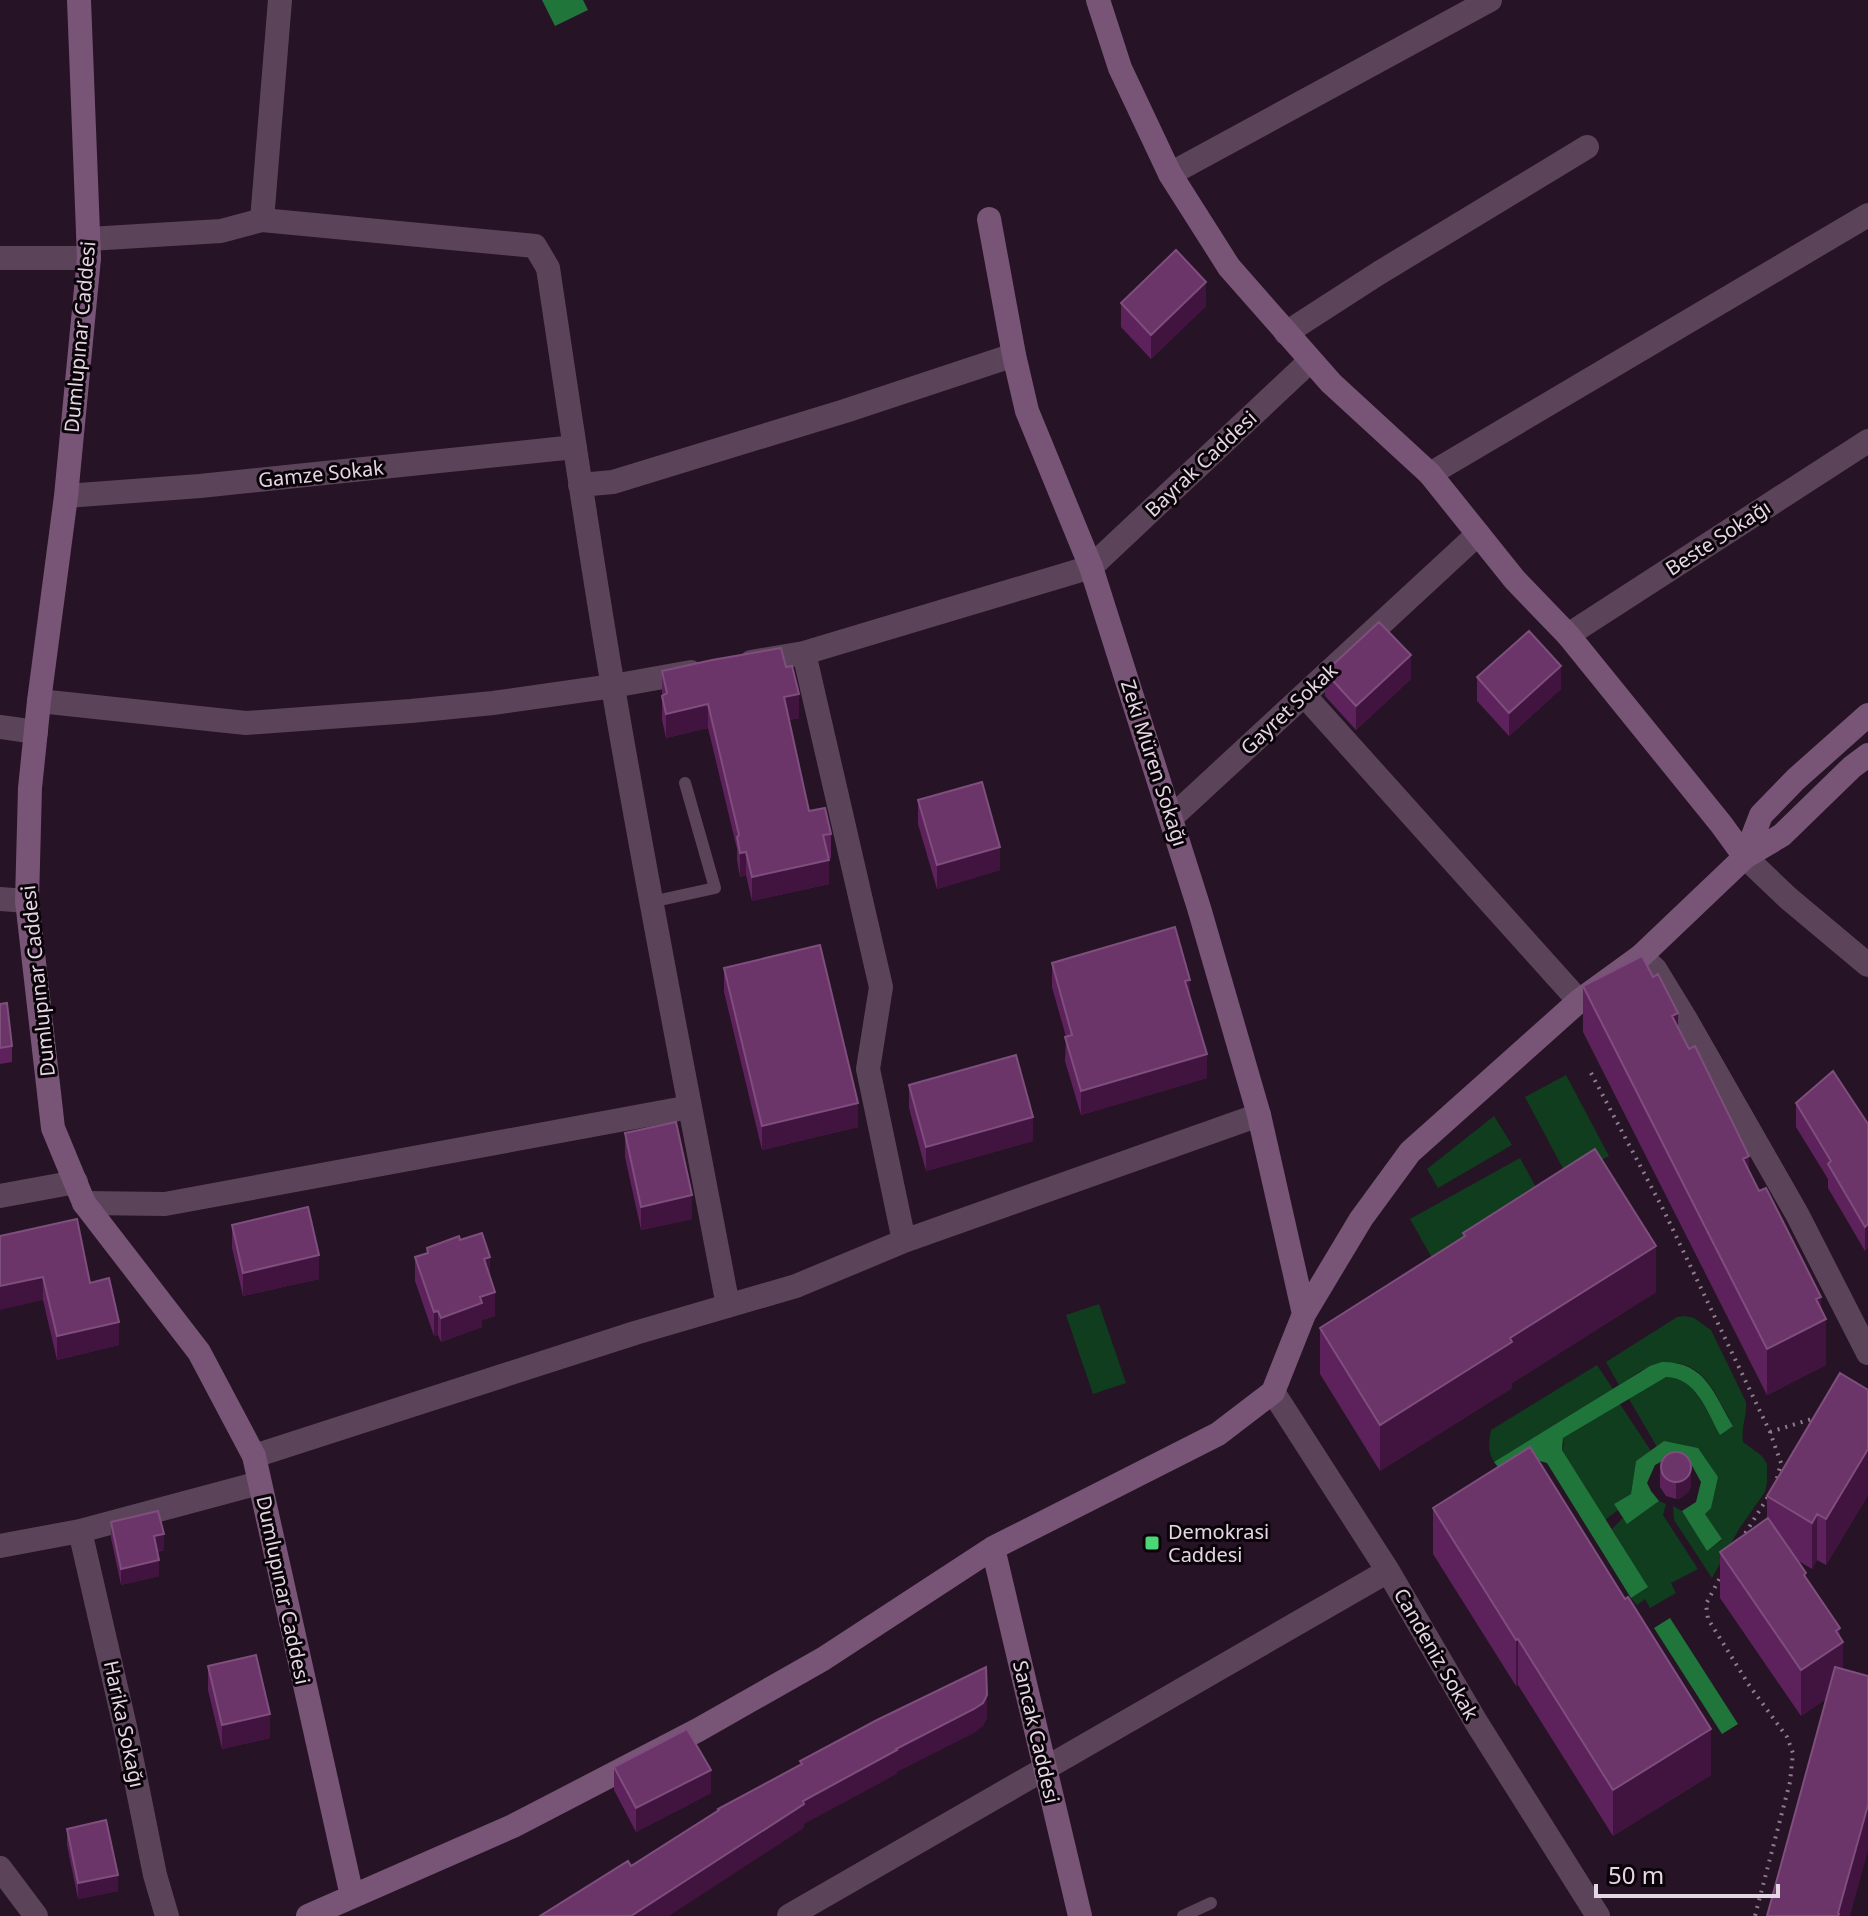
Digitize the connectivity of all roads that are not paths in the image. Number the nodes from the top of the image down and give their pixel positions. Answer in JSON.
{"nodes":[{"id":1,"x":79,"y":0,"type":"edge"},
{"id":2,"x":280,"y":0,"type":"edge"},
{"id":3,"x":1098,"y":0,"type":"edge"},
{"id":4,"x":1490,"y":0,"type":"edge"},
{"id":5,"x":1587,"y":147,"type":"dead end"},
{"id":6,"x":1170,"y":174,"type":"junction"},
{"id":7,"x":1868,"y":215,"type":"edge"},
{"id":8,"x":989,"y":219,"type":"dead end"},
{"id":9,"x":262,"y":220,"type":"junction"},
{"id":10,"x":89,"y":249,"type":"junction"},
{"id":11,"x":0,"y":258,"type":"edge"},
{"id":12,"x":1286,"y":333,"type":"junction"},
{"id":13,"x":1014,"y":355,"type":"junction"},
{"id":14,"x":1310,"y":361,"type":"junction"},
{"id":15,"x":1868,"y":441,"type":"edge"},
{"id":16,"x":575,"y":447,"type":"junction"},
{"id":17,"x":1430,"y":474,"type":"junction"},
{"id":18,"x":580,"y":485,"type":"junction"},
{"id":19,"x":66,"y":496,"type":"junction"},
{"id":20,"x":1478,"y":534,"type":"junction"},
{"id":21,"x":1091,"y":567,"type":"junction"},
{"id":22,"x":1568,"y":635,"type":"junction"},
{"id":23,"x":804,"y":653,"type":"junction"},
{"id":24,"x":613,"y":686,"type":"junction"},
{"id":25,"x":1304,"y":695,"type":"junction"},
{"id":26,"x":39,"y":701,"type":"junction"},
{"id":27,"x":1868,"y":715,"type":"edge"},
{"id":28,"x":0,"y":727,"type":"edge"},
{"id":29,"x":36,"y":732,"type":"junction"},
{"id":30,"x":1868,"y":755,"type":"edge"},
{"id":31,"x":685,"y":783,"type":"dead end"},
{"id":32,"x":1171,"y":818,"type":"junction"},
{"id":33,"x":1745,"y":857,"type":"junction"},
{"id":34,"x":0,"y":899,"type":"edge"},
{"id":35,"x":27,"y":901,"type":"junction"},
{"id":36,"x":651,"y":902,"type":"junction"},
{"id":37,"x":1641,"y":956,"type":"junction"},
{"id":38,"x":1868,"y":965,"type":"edge"},
{"id":39,"x":1579,"y":1001,"type":"junction"},
{"id":40,"x":690,"y":1107,"type":"junction"},
{"id":41,"x":1259,"y":1115,"type":"junction"},
{"id":42,"x":80,"y":1193,"type":"junction"},
{"id":43,"x":0,"y":1196,"type":"edge"},
{"id":44,"x":904,"y":1241,"type":"junction"},
{"id":45,"x":728,"y":1306,"type":"junction"},
{"id":46,"x":1304,"y":1314,"type":"junction"},
{"id":47,"x":1868,"y":1353,"type":"edge"},
{"id":48,"x":1273,"y":1392,"type":"junction"},
{"id":49,"x":254,"y":1456,"type":"junction"},
{"id":50,"x":259,"y":1483,"type":"junction"},
{"id":51,"x":80,"y":1531,"type":"junction"},
{"id":52,"x":0,"y":1546,"type":"edge"},
{"id":53,"x":993,"y":1548,"type":"junction"},
{"id":54,"x":1388,"y":1571,"type":"junction"},
{"id":55,"x":1045,"y":1769,"type":"junction"},
{"id":56,"x":0,"y":1868,"type":"edge"},
{"id":57,"x":352,"y":1896,"type":"junction"},
{"id":58,"x":1211,"y":1903,"type":"dead end"},
{"id":59,"x":36,"y":1916,"type":"edge"},
{"id":60,"x":167,"y":1916,"type":"edge"},
{"id":61,"x":308,"y":1916,"type":"edge"},
{"id":62,"x":789,"y":1916,"type":"edge"},
{"id":63,"x":1080,"y":1916,"type":"edge"},
{"id":64,"x":1183,"y":1916,"type":"edge"},
{"id":65,"x":1598,"y":1916,"type":"edge"}],
"edges":[{"from":1,"to":10,"type":"street","name":"Dumlupınar Caddesi"},
{"from":2,"to":9,"type":"street"},
{"from":3,"to":6,"type":"street"},
{"from":4,"to":6,"type":"street"},
{"from":5,"to":12,"type":"street"},
{"from":6,"to":12,"type":"street"},
{"from":7,"to":17,"type":"street"},
{"from":8,"to":13,"type":"street","name":"Zeki Müren Sokağı"},
{"from":9,"to":10,"type":"street"},
{"from":9,"to":16,"type":"street"},
{"from":10,"to":11,"type":"street"},
{"from":10,"to":19,"type":"street","name":"Dumlupınar Caddesi"},
{"from":12,"to":14,"type":"street"},
{"from":13,"to":18,"type":"street"},
{"from":13,"to":21,"type":"street","name":"Zeki Müren Sokağı"},
{"from":14,"to":17,"type":"street"},
{"from":14,"to":21,"type":"street","name":"Bayrak Caddesi"},
{"from":15,"to":22,"type":"street","name":"Beste Sokağı"},
{"from":16,"to":18,"type":"street"},
{"from":16,"to":19,"type":"street","name":"Gamze Sokak"},
{"from":17,"to":20,"type":"street"},
{"from":18,"to":24,"type":"street"},
{"from":19,"to":26,"type":"street","name":"Dumlupınar Caddesi"},
{"from":20,"to":22,"type":"street"},
{"from":20,"to":25,"type":"street","name":"Gayret Sokak"},
{"from":21,"to":23,"type":"street"},
{"from":21,"to":32,"type":"street","name":"Zeki Müren Sokağı"},
{"from":22,"to":33,"type":"street"},
{"from":23,"to":24,"type":"street"},
{"from":23,"to":44,"type":"street"},
{"from":24,"to":26,"type":"street"},
{"from":24,"to":36,"type":"street"},
{"from":25,"to":32,"type":"street","name":"Gayret Sokak"},
{"from":25,"to":39,"type":"street"},
{"from":26,"to":29,"type":"street","name":"Dumlupınar Caddesi"},
{"from":27,"to":33,"type":"street"},
{"from":28,"to":29,"type":"street"},
{"from":29,"to":35,"type":"street","name":"Dumlupınar Caddesi"},
{"from":30,"to":33,"type":"street"},
{"from":31,"to":36,"type":"lane"},
{"from":32,"to":41,"type":"street","name":"Zeki Müren Sokağı"},
{"from":33,"to":37,"type":"street"},
{"from":33,"to":38,"type":"street"},
{"from":34,"to":35,"type":"street"},
{"from":35,"to":42,"type":"street","name":"Dumlupınar Caddesi"},
{"from":36,"to":40,"type":"street"},
{"from":37,"to":39,"type":"street"},
{"from":37,"to":47,"type":"street"},
{"from":39,"to":46,"type":"street"},
{"from":40,"to":42,"type":"street"},
{"from":40,"to":45,"type":"street"},
{"from":41,"to":44,"type":"street"},
{"from":41,"to":46,"type":"street","name":"Zeki Müren Sokağı"},
{"from":42,"to":43,"type":"street"},
{"from":42,"to":49,"type":"street","name":"Dumlupınar Caddesi"},
{"from":44,"to":45,"type":"street"},
{"from":45,"to":49,"type":"street"},
{"from":46,"to":48,"type":"street"},
{"from":48,"to":53,"type":"street"},
{"from":48,"to":54,"type":"street","name":"Candeniz Sokak"},
{"from":49,"to":50,"type":"street","name":"Dumlupınar Caddesi"},
{"from":50,"to":51,"type":"street"},
{"from":50,"to":57,"type":"street","name":"Dumlupınar Caddesi"},
{"from":51,"to":52,"type":"street"},
{"from":51,"to":60,"type":"street","name":"Harika Sokağı"},
{"from":53,"to":55,"type":"street","name":"Sancak Caddesi"},
{"from":53,"to":57,"type":"street"},
{"from":54,"to":55,"type":"street"},
{"from":54,"to":65,"type":"street","name":"Candeniz Sokak"},
{"from":55,"to":62,"type":"street"},
{"from":55,"to":63,"type":"street","name":"Sancak Caddesi"},
{"from":56,"to":59,"type":"street"},
{"from":57,"to":61,"type":"street"},
{"from":58,"to":64,"type":"lane"}]}
